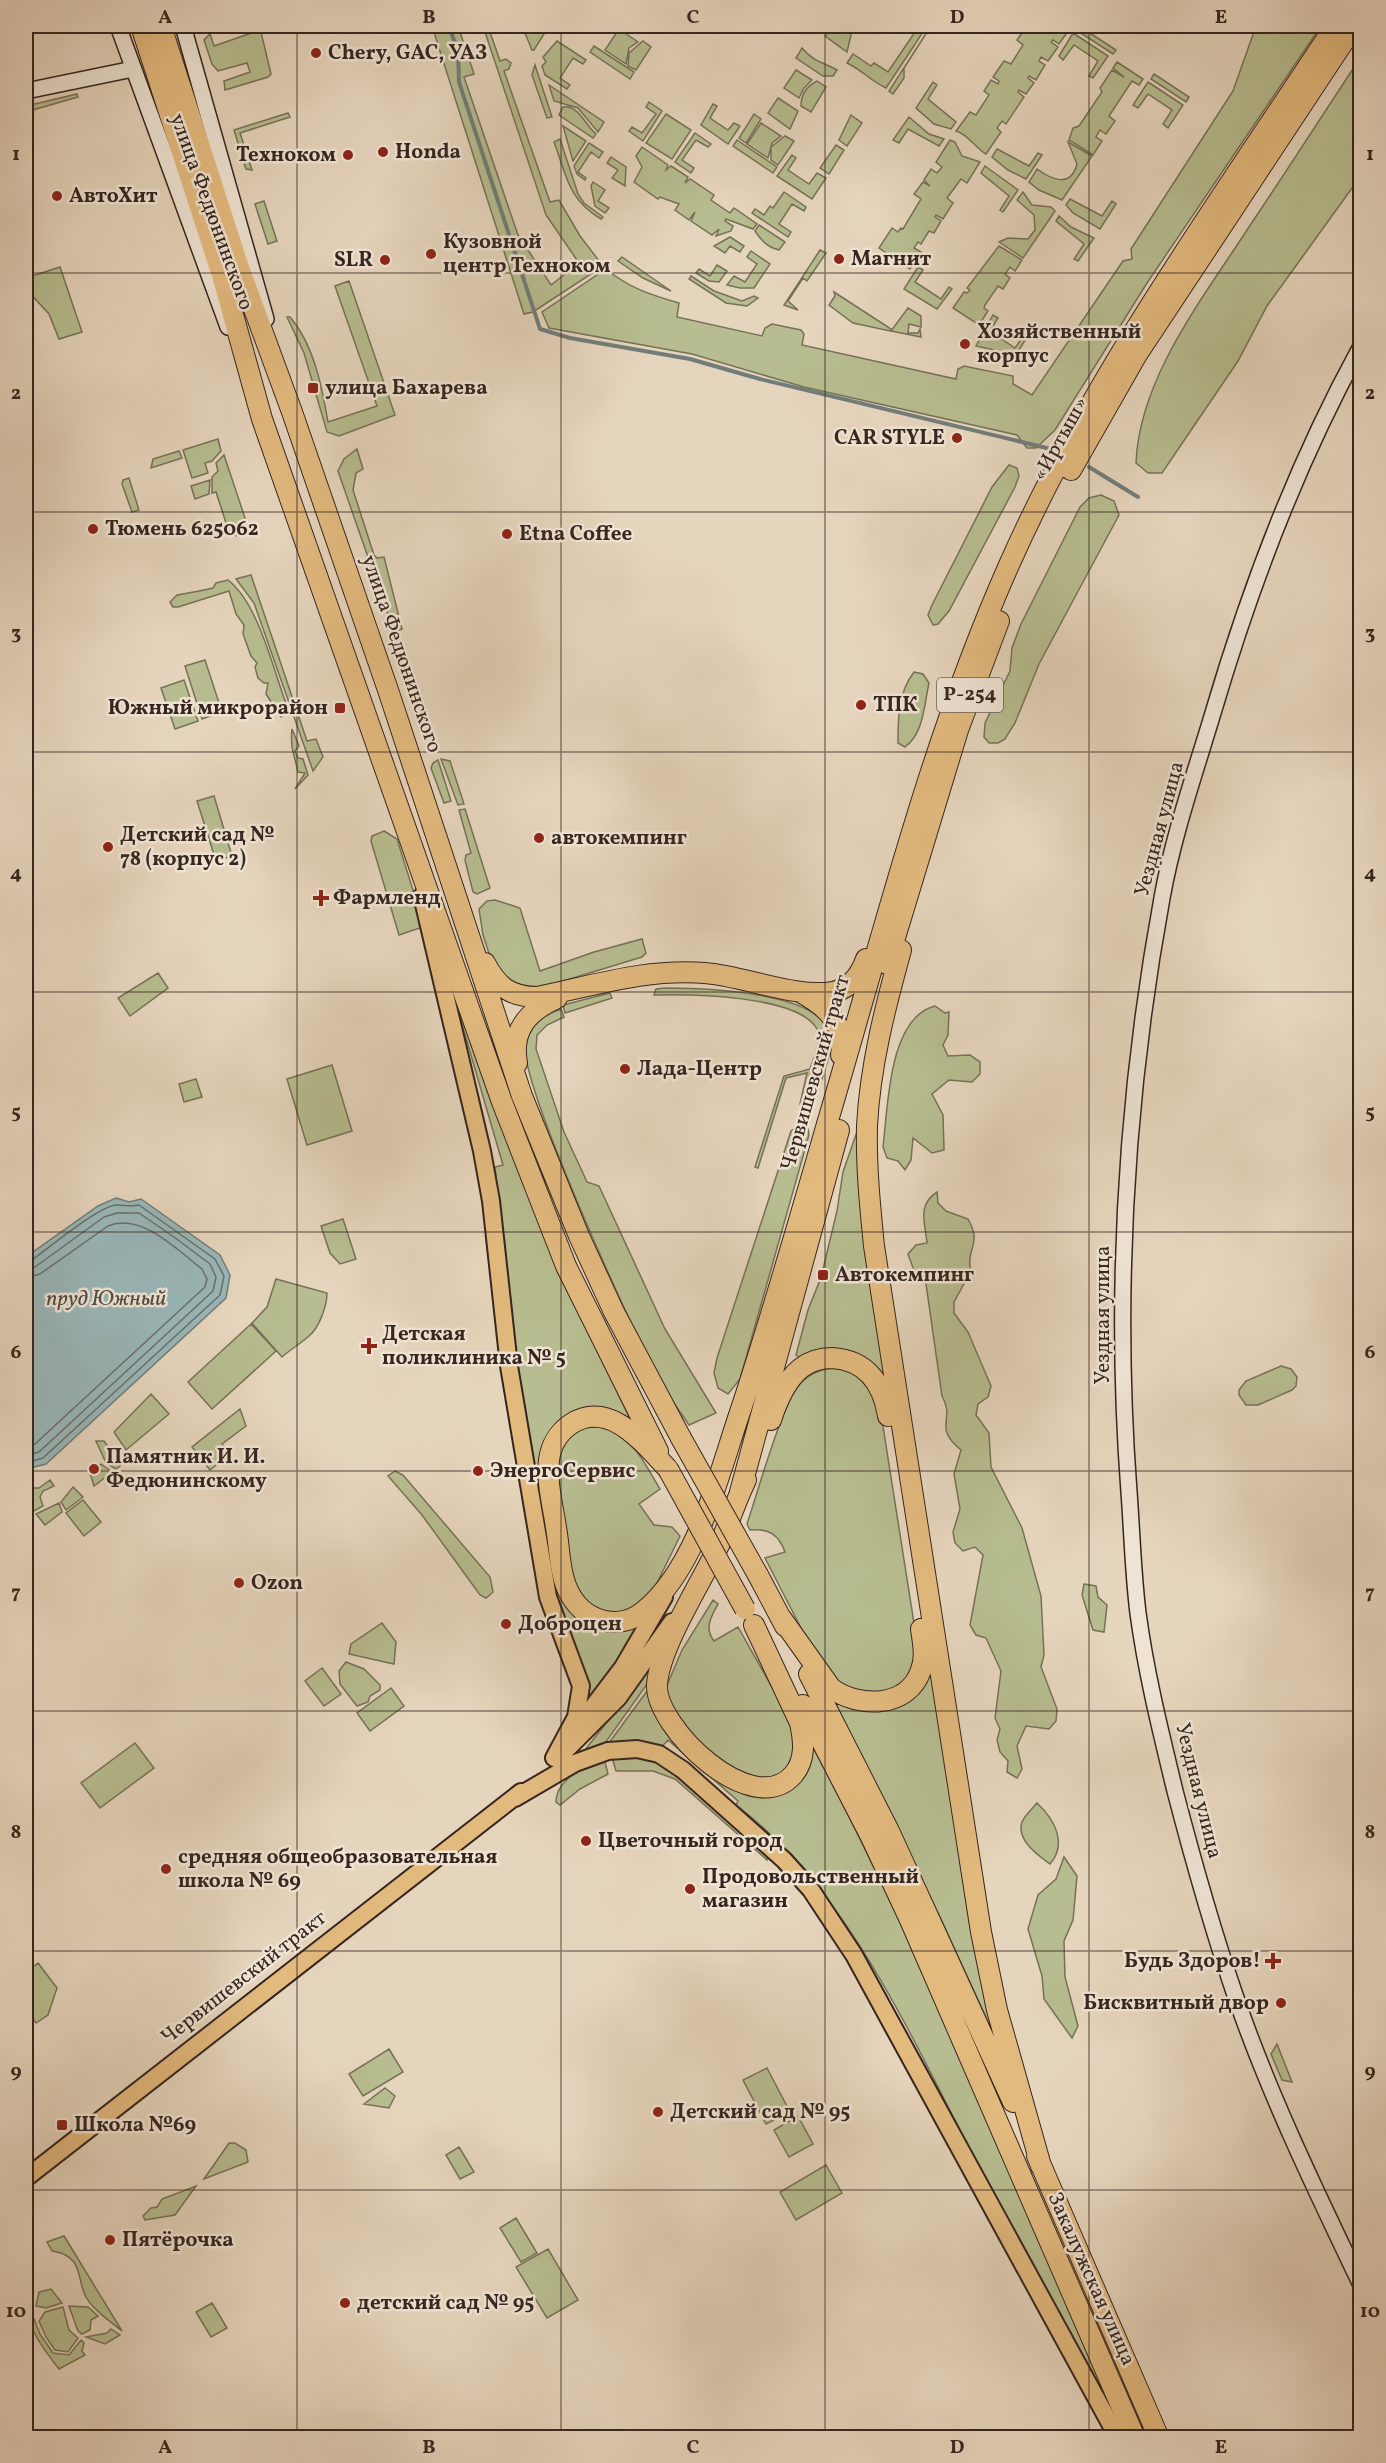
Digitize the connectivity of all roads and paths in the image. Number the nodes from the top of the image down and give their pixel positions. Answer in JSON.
{"nodes":[{"id":1,"x":118,"y":26,"type":"edge"},
{"id":2,"x":141,"y":26,"type":"edge"},
{"id":3,"x":161,"y":26,"type":"edge"},
{"id":4,"x":183,"y":26,"type":"edge"},
{"id":5,"x":1348,"y":27,"type":"edge"},
{"id":6,"x":133,"y":69,"type":"junction"},
{"id":7,"x":26,"y":91,"type":"edge"},
{"id":8,"x":1360,"y":348,"type":"edge"},
{"id":9,"x":292,"y":412,"type":"junction"},
{"id":10,"x":261,"y":414,"type":"junction"},
{"id":11,"x":954,"y":698,"type":"junction"},
{"id":12,"x":952,"y":748,"type":"junction"},
{"id":13,"x":408,"y":834,"type":"junction"},
{"id":14,"x":460,"y":912,"type":"junction"},
{"id":15,"x":577,"y":989,"type":"junction"},
{"id":16,"x":796,"y":990,"type":"junction"},
{"id":17,"x":836,"y":1094,"type":"junction"},
{"id":18,"x":522,"y":1096,"type":"junction"},
{"id":19,"x":668,"y":1469,"type":"junction"},
{"id":20,"x":740,"y":1492,"type":"junction"},
{"id":21,"x":679,"y":1570,"type":"junction"},
{"id":22,"x":703,"y":1576,"type":"junction"},
{"id":23,"x":779,"y":1615,"type":"junction"},
{"id":24,"x":750,"y":1617,"type":"junction"},
{"id":25,"x":550,"y":1763,"type":"junction"},
{"id":26,"x":514,"y":1798,"type":"junction"},
{"id":27,"x":1041,"y":2166,"type":"junction"},
{"id":28,"x":26,"y":2178,"type":"edge"},
{"id":29,"x":1360,"y":2283,"type":"edge"},
{"id":30,"x":1118,"y":2438,"type":"edge"},
{"id":31,"x":1135,"y":2438,"type":"edge"},
{"id":32,"x":1159,"y":2438,"type":"edge"}],
"edges":[{"from":1,"to":6,"type":"street","name":"улица Федюнинского"},
{"from":2,"to":10,"type":"highway","name":"улица Федюнинского"},
{"from":3,"to":9,"type":"highway","name":"улица Федюнинского"},
{"from":4,"to":9,"type":"street","name":"улица Федюнинского"},
{"from":5,"to":11,"type":"highway","name":"«Иртыш»","number":"Р-254"},
{"from":5,"to":12,"type":"highway","name":"«Иртыш»","number":"Р-254"},
{"from":6,"to":7,"type":"street"},
{"from":6,"to":10,"type":"street","name":"улица Федюнинского"},
{"from":8,"to":29,"type":"street","name":"Уездная улица"},
{"from":9,"to":14,"type":"highway","name":"улица Федюнинского"},
{"from":10,"to":13,"type":"highway","name":"улица Федюнинского"},
{"from":11,"to":16,"type":"highway"},
{"from":11,"to":17,"type":"highway","name":"Червишевский тракт"},
{"from":12,"to":20,"type":"highway","name":"Червишевский тракт"},
{"from":12,"to":27,"type":"highway"},
{"from":13,"to":19,"type":"highway","name":"улица Федюнинского"},
{"from":13,"to":25,"type":"main road"},
{"from":14,"to":15,"type":"highway"},
{"from":14,"to":18,"type":"highway"},
{"from":15,"to":16,"type":"highway"},
{"from":15,"to":18,"type":"highway"},
{"from":16,"to":17,"type":"highway"},
{"from":17,"to":21,"type":"highway","name":"Червишевский тракт"},
{"from":18,"to":23,"type":"highway","bridge":true},
{"from":19,"to":21,"type":"highway","name":"Червишевский тракт"},
{"from":19,"to":24,"type":"highway","bridge":true},
{"from":20,"to":22,"type":"highway"},
{"from":20,"to":23,"type":"highway"},
{"from":21,"to":25,"type":"main road","name":"Червишевский тракт"},
{"from":22,"to":24,"type":"highway"},
{"from":22,"to":25,"type":"main road","name":"Червишевский тракт"},
{"from":23,"to":27,"type":"highway"},
{"from":24,"to":31,"type":"highway","name":"Закалужская улица"},
{"from":25,"to":26,"type":"main road","name":"Червишевский тракт"},
{"from":26,"to":28,"type":"main road","name":"Червишевский тракт"},
{"from":26,"to":30,"type":"main road"},
{"from":27,"to":32,"type":"highway"}]}
